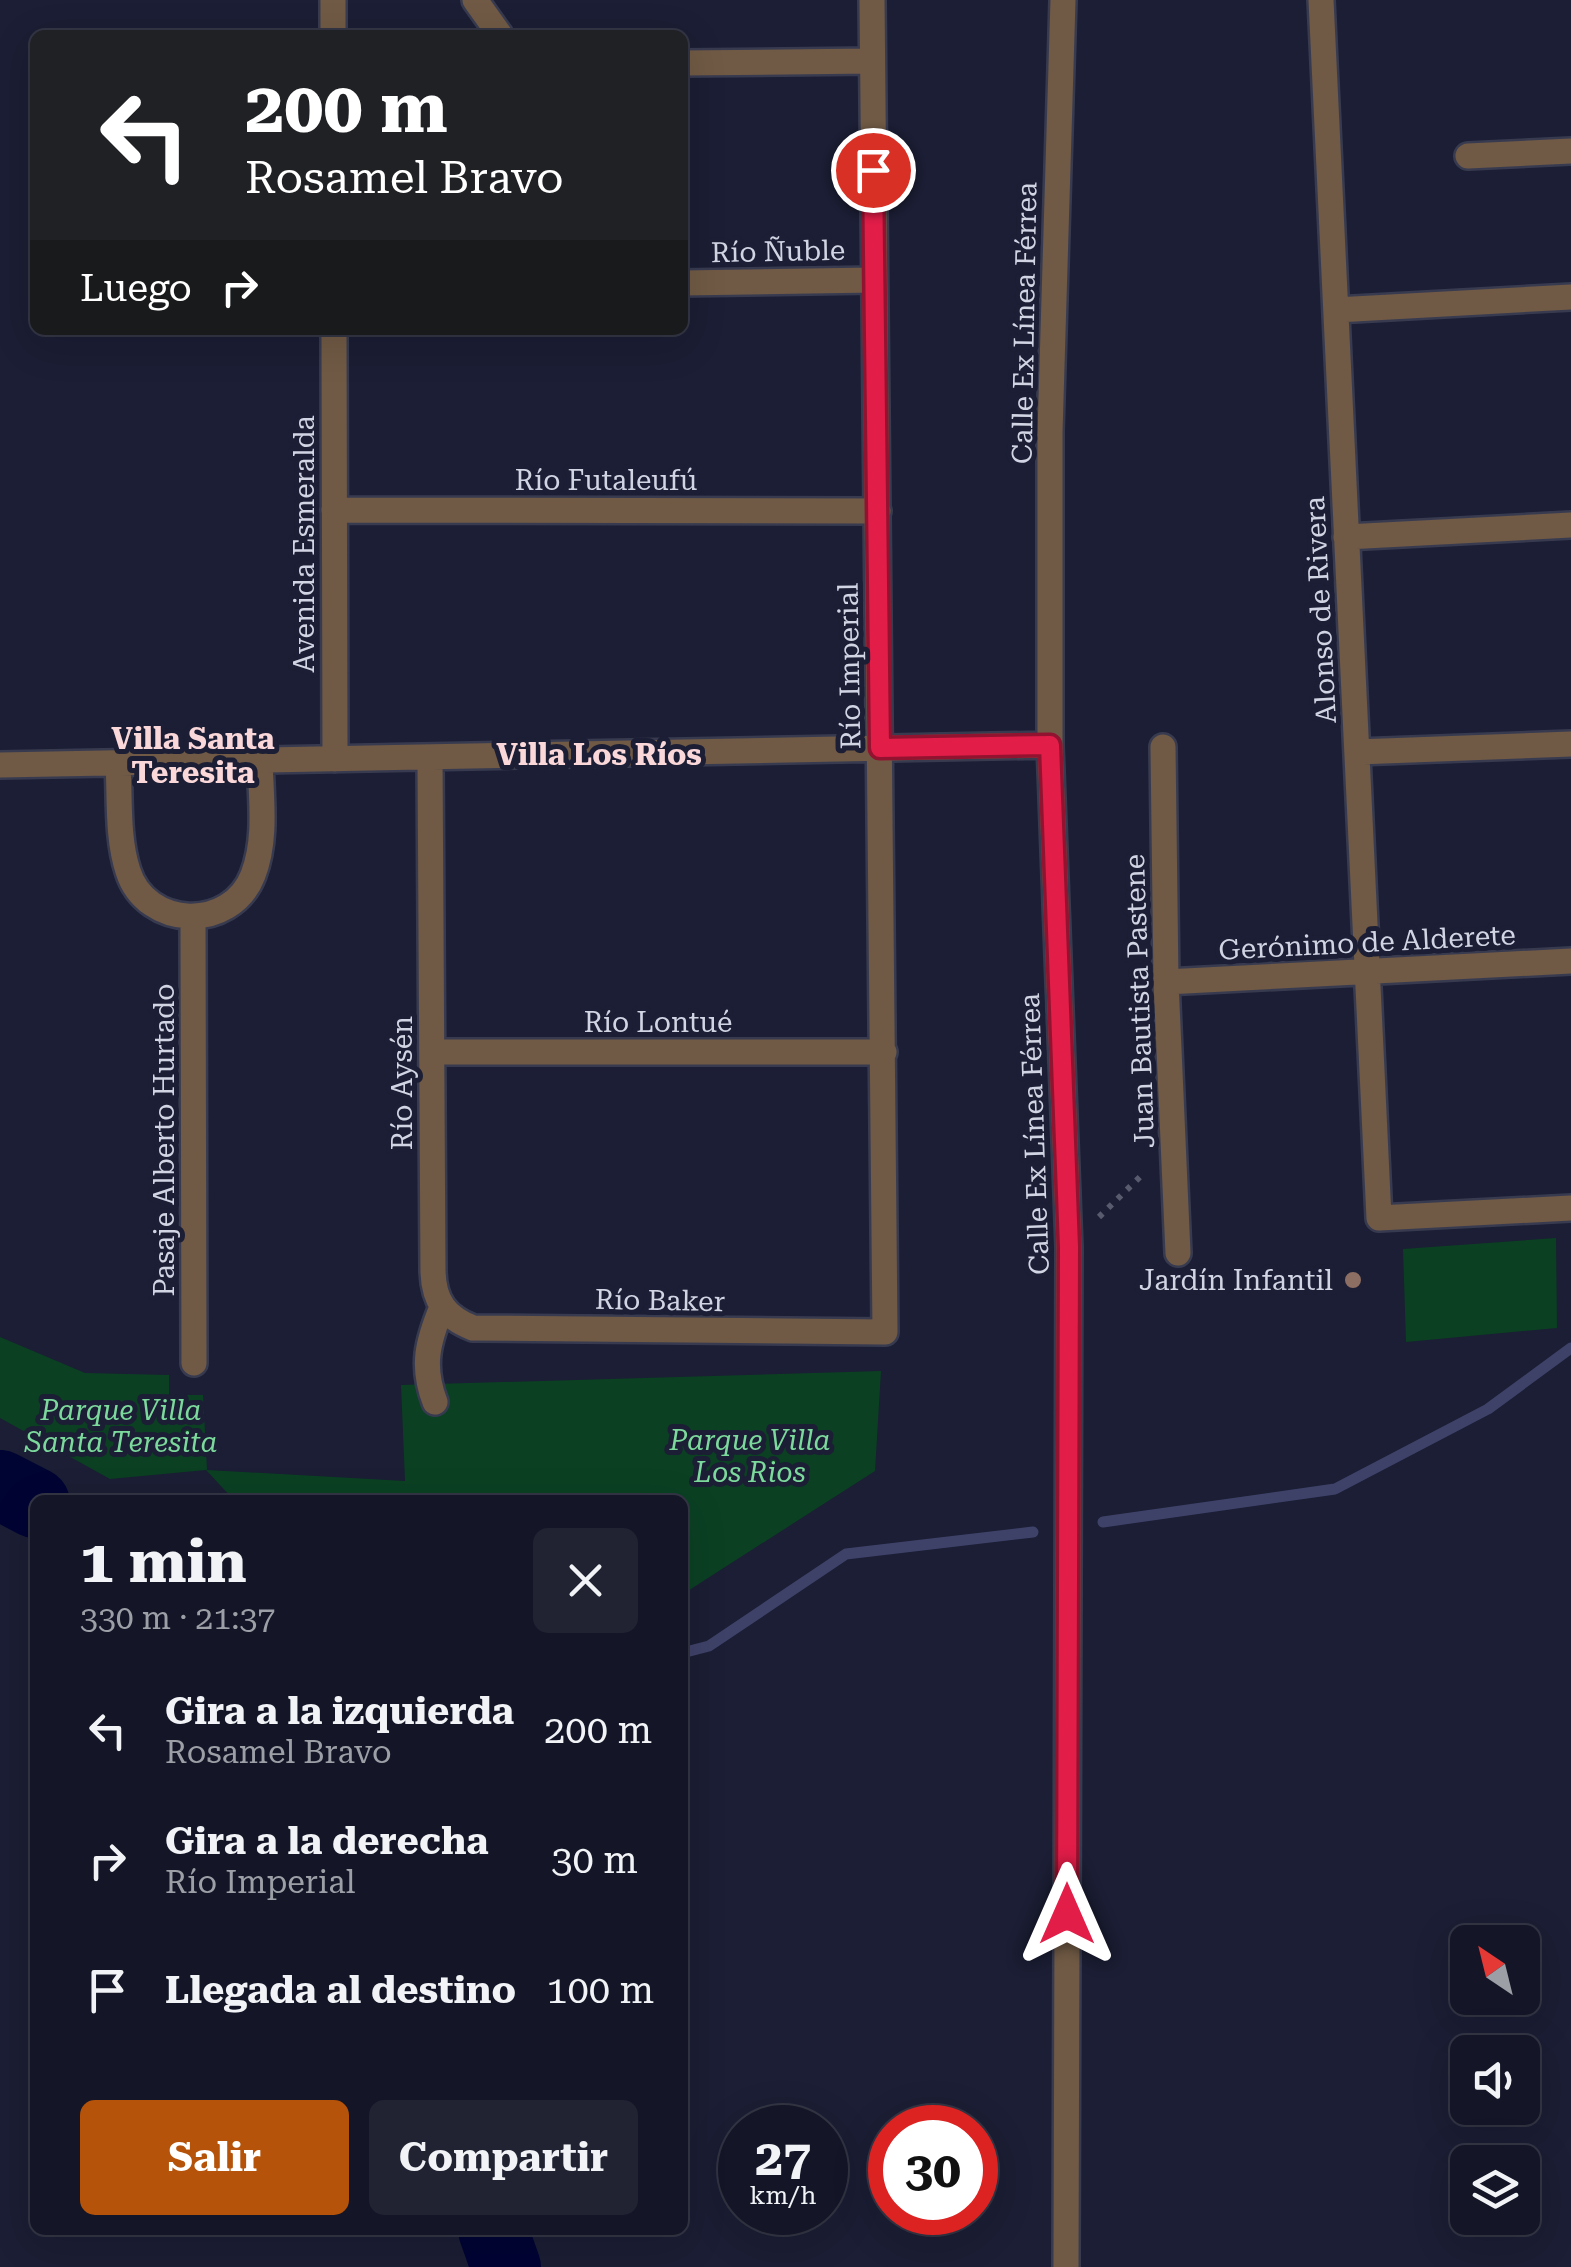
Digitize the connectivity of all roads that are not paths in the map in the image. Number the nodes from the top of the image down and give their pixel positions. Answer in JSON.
{"nodes":[{"id":1,"x":333,"y":0,"type":"edge"},
{"id":2,"x":475,"y":0,"type":"edge"},
{"id":3,"x":872,"y":0,"type":"edge"},
{"id":4,"x":1063,"y":0,"type":"edge"},
{"id":5,"x":1322,"y":0,"type":"edge"},
{"id":6,"x":333,"y":30,"type":"edge"},
{"id":7,"x":496,"y":30,"type":"edge"},
{"id":8,"x":872,"y":61,"type":"junction"},
{"id":9,"x":688,"y":63,"type":"edge"},
{"id":10,"x":1571,"y":151,"type":"edge"},
{"id":11,"x":1468,"y":156,"type":"dead end"},
{"id":12,"x":874,"y":280,"type":"junction"},
{"id":13,"x":688,"y":283,"type":"edge"},
{"id":14,"x":1571,"y":298,"type":"edge"},
{"id":15,"x":1336,"y":310,"type":"junction"},
{"id":16,"x":334,"y":335,"type":"edge"},
{"id":17,"x":334,"y":510,"type":"junction"},
{"id":18,"x":878,"y":511,"type":"junction"},
{"id":19,"x":1571,"y":524,"type":"edge"},
{"id":20,"x":1346,"y":536,"type":"junction"},
{"id":21,"x":1571,"y":744,"type":"edge"},
{"id":22,"x":1050,"y":745,"type":"junction"},
{"id":23,"x":1163,"y":747,"type":"dead end"},
{"id":24,"x":880,"y":748,"type":"junction"},
{"id":25,"x":1357,"y":752,"type":"junction"},
{"id":26,"x":430,"y":757,"type":"junction"},
{"id":27,"x":335,"y":758,"type":"junction"},
{"id":28,"x":260,"y":760,"type":"junction"},
{"id":29,"x":118,"y":762,"type":"junction"},
{"id":30,"x":0,"y":765,"type":"edge"},
{"id":31,"x":193,"y":918,"type":"junction"},
{"id":32,"x":1571,"y":961,"type":"edge"},
{"id":33,"x":1367,"y":972,"type":"junction"},
{"id":34,"x":1166,"y":982,"type":"junction"},
{"id":35,"x":432,"y":1052,"type":"junction"},
{"id":36,"x":884,"y":1052,"type":"junction"},
{"id":37,"x":1571,"y":1208,"type":"edge"},
{"id":38,"x":1178,"y":1252,"type":"dead end"},
{"id":39,"x":442,"y":1307,"type":"junction"},
{"id":40,"x":885,"y":1332,"type":"joint"},
{"id":41,"x":194,"y":1363,"type":"dead end"},
{"id":42,"x":435,"y":1402,"type":"dead end"},
{"id":43,"x":1066,"y":2267,"type":"edge"}],
"edges":[{"from":1,"to":6,"type":"street"},
{"from":2,"to":7,"type":"street"},
{"from":3,"to":8,"type":"street","name":"Río Imperial"},
{"from":4,"to":22,"type":"street","name":"Calle Ex Línea Férrea"},
{"from":5,"to":15,"type":"street","name":"Alonso de Rivera"},
{"from":8,"to":9,"type":"street"},
{"from":8,"to":12,"type":"street","name":"Río Imperial"},
{"from":10,"to":11,"type":"street"},
{"from":12,"to":13,"type":"street","name":"Río Ñuble"},
{"from":12,"to":18,"type":"street","name":"Río Imperial"},
{"from":14,"to":15,"type":"street"},
{"from":15,"to":20,"type":"street","name":"Alonso de Rivera"},
{"from":16,"to":17,"type":"street","name":"Avenida Esmeralda"},
{"from":17,"to":18,"type":"street","name":"Río Futaleufú"},
{"from":17,"to":27,"type":"street","name":"Avenida Esmeralda"},
{"from":18,"to":24,"type":"street","name":"Río Imperial"},
{"from":19,"to":20,"type":"street"},
{"from":20,"to":25,"type":"street","name":"Alonso de Rivera"},
{"from":21,"to":25,"type":"street"},
{"from":22,"to":24,"type":"street"},
{"from":22,"to":43,"type":"street","name":"Calle Ex Línea Férrea"},
{"from":23,"to":34,"type":"street","name":"Juan Bautista Pastene"},
{"from":24,"to":26,"type":"street"},
{"from":24,"to":36,"type":"street","name":"Río Imperial"},
{"from":25,"to":33,"type":"street","name":"Alonso de Rivera"},
{"from":26,"to":27,"type":"street"},
{"from":26,"to":35,"type":"street","name":"Río Aysén"},
{"from":27,"to":28,"type":"street"},
{"from":28,"to":29,"type":"street"},
{"from":28,"to":31,"type":"street"},
{"from":29,"to":30,"type":"street"},
{"from":29,"to":31,"type":"street"},
{"from":31,"to":41,"type":"street","name":"Pasaje Alberto Hurtado"},
{"from":32,"to":33,"type":"street","name":"Gerónimo de Alderete"},
{"from":33,"to":34,"type":"street","name":"Gerónimo de Alderete"},
{"from":33,"to":37,"type":"street","name":"Alonso de Rivera"},
{"from":34,"to":38,"type":"street","name":"Juan Bautista Pastene"},
{"from":35,"to":36,"type":"street","name":"Río Lontué"},
{"from":35,"to":39,"type":"street","name":"Río Aysén"},
{"from":36,"to":40,"type":"street","name":"Río Imperial"},
{"from":39,"to":40,"type":"street","name":"Río Baker"},
{"from":39,"to":42,"type":"street","name":"Río Aysén"}]}
